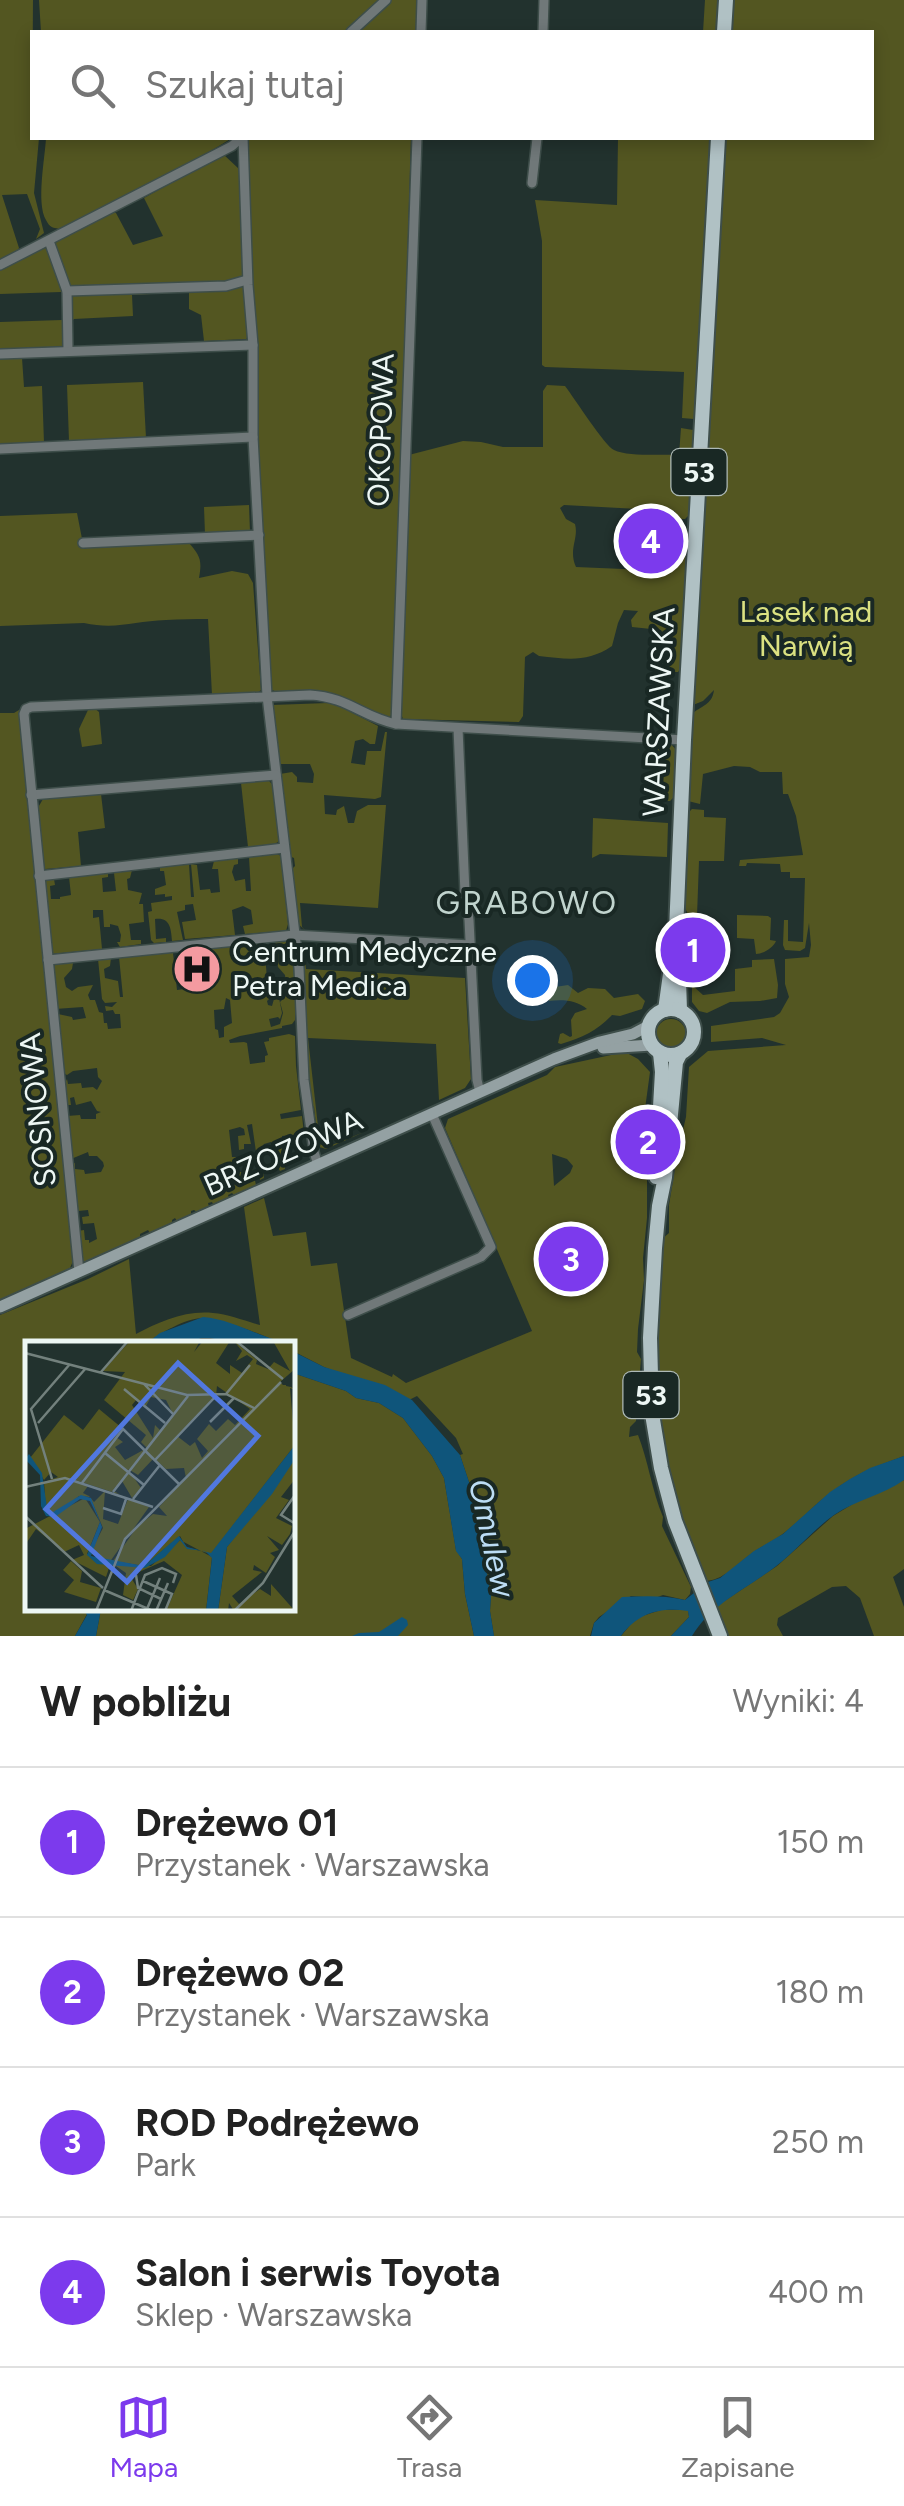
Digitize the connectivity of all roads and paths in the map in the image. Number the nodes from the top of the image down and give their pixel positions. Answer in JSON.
{"nodes":[{"id":1,"x":386,"y":0,"type":"edge"},
{"id":2,"x":422,"y":0,"type":"edge"},
{"id":3,"x":544,"y":0,"type":"edge"},
{"id":4,"x":726,"y":0,"type":"edge"},
{"id":5,"x":354,"y":30,"type":"edge"},
{"id":6,"x":421,"y":30,"type":"edge"},
{"id":7,"x":542,"y":30,"type":"edge"},
{"id":8,"x":724,"y":30,"type":"edge"},
{"id":9,"x":240,"y":140,"type":"edge"},
{"id":10,"x":242,"y":140,"type":"edge"},
{"id":11,"x":417,"y":140,"type":"edge"},
{"id":12,"x":537,"y":140,"type":"edge"},
{"id":13,"x":718,"y":140,"type":"edge"},
{"id":14,"x":532,"y":183,"type":"dead end"},
{"id":15,"x":48,"y":241,"type":"junction"},
{"id":16,"x":0,"y":266,"type":"edge"},
{"id":17,"x":248,"y":280,"type":"junction"},
{"id":18,"x":67,"y":291,"type":"junction"},
{"id":19,"x":253,"y":345,"type":"junction"},
{"id":20,"x":68,"y":350,"type":"junction"},
{"id":21,"x":0,"y":354,"type":"edge"},
{"id":22,"x":252,"y":437,"type":"junction"},
{"id":23,"x":0,"y":449,"type":"edge"},
{"id":24,"x":259,"y":535,"type":"junction"},
{"id":25,"x":83,"y":543,"type":"dead end"},
{"id":26,"x":267,"y":696,"type":"junction"},
{"id":27,"x":396,"y":724,"type":"junction"},
{"id":28,"x":458,"y":728,"type":"junction"},
{"id":29,"x":684,"y":740,"type":"junction"},
{"id":30,"x":276,"y":775,"type":"junction"},
{"id":31,"x":32,"y":795,"type":"junction"},
{"id":32,"x":284,"y":848,"type":"junction"},
{"id":33,"x":39,"y":876,"type":"junction"},
{"id":34,"x":294,"y":935,"type":"junction"},
{"id":35,"x":470,"y":945,"type":"junction"},
{"id":36,"x":48,"y":960,"type":"junction"},
{"id":37,"x":672,"y":1010,"type":"junction"},
{"id":38,"x":650,"y":1024,"type":"junction"},
{"id":39,"x":588,"y":1047,"type":"junction"},
{"id":40,"x":656,"y":1049,"type":"junction"},
{"id":41,"x":680,"y":1054,"type":"junction"},
{"id":42,"x":480,"y":1092,"type":"junction"},
{"id":43,"x":432,"y":1114,"type":"junction"},
{"id":44,"x":318,"y":1164,"type":"junction"},
{"id":45,"x":659,"y":1206,"type":"junction"},
{"id":46,"x":79,"y":1272,"type":"junction"},
{"id":47,"x":0,"y":1308,"type":"edge"},
{"id":48,"x":348,"y":1315,"type":"dead end"},
{"id":49,"x":718,"y":1630,"type":"edge"}],
"edges":[{"from":1,"to":5,"type":"street"},
{"from":2,"to":6,"type":"street"},
{"from":3,"to":7,"type":"street"},
{"from":4,"to":8,"type":"main road"},
{"from":9,"to":15,"type":"street"},
{"from":10,"to":17,"type":"street"},
{"from":11,"to":27,"type":"street","name":"OKOPOWA"},
{"from":12,"to":14,"type":"street"},
{"from":13,"to":29,"type":"main road","name":"WARSZAWSKA","number":"53"},
{"from":15,"to":16,"type":"street"},
{"from":15,"to":18,"type":"street"},
{"from":17,"to":18,"type":"street"},
{"from":17,"to":19,"type":"street"},
{"from":18,"to":20,"type":"street"},
{"from":19,"to":20,"type":"street"},
{"from":19,"to":22,"type":"street"},
{"from":20,"to":21,"type":"street"},
{"from":22,"to":23,"type":"street"},
{"from":22,"to":24,"type":"street"},
{"from":24,"to":25,"type":"street"},
{"from":24,"to":26,"type":"street"},
{"from":26,"to":27,"type":"street"},
{"from":26,"to":30,"type":"street"},
{"from":26,"to":31,"type":"street","name":"SOSNOWA"},
{"from":27,"to":28,"type":"street"},
{"from":28,"to":29,"type":"street"},
{"from":28,"to":35,"type":"street"},
{"from":29,"to":37,"type":"main road","name":"WARSZAWSKA","number":"53"},
{"from":30,"to":31,"type":"street"},
{"from":30,"to":32,"type":"street"},
{"from":31,"to":33,"type":"street","name":"SOSNOWA"},
{"from":32,"to":33,"type":"street"},
{"from":32,"to":34,"type":"street"},
{"from":33,"to":36,"type":"street","name":"SOSNOWA"},
{"from":34,"to":35,"type":"street"},
{"from":34,"to":36,"type":"street"},
{"from":34,"to":44,"type":"street"},
{"from":35,"to":42,"type":"street"},
{"from":36,"to":46,"type":"street","name":"SOSNOWA"},
{"from":37,"to":38,"type":"main road"},
{"from":37,"to":41,"type":"main road","number":"53"},
{"from":38,"to":39,"type":"main road","name":"BRZOZOWA"},
{"from":38,"to":40,"type":"main road","number":"53"},
{"from":39,"to":40,"type":"main road","name":"BRZOZOWA"},
{"from":39,"to":42,"type":"main road","name":"BRZOZOWA"},
{"from":40,"to":41,"type":"main road"},
{"from":40,"to":45,"type":"main road","number":"53"},
{"from":41,"to":45,"type":"main road","number":"53"},
{"from":42,"to":43,"type":"main road","name":"BRZOZOWA"},
{"from":43,"to":44,"type":"main road","name":"BRZOZOWA"},
{"from":43,"to":48,"type":"street"},
{"from":44,"to":46,"type":"main road","name":"BRZOZOWA"},
{"from":45,"to":49,"type":"main road","number":"53"},
{"from":46,"to":47,"type":"main road","name":"BRZOZOWA"}]}
